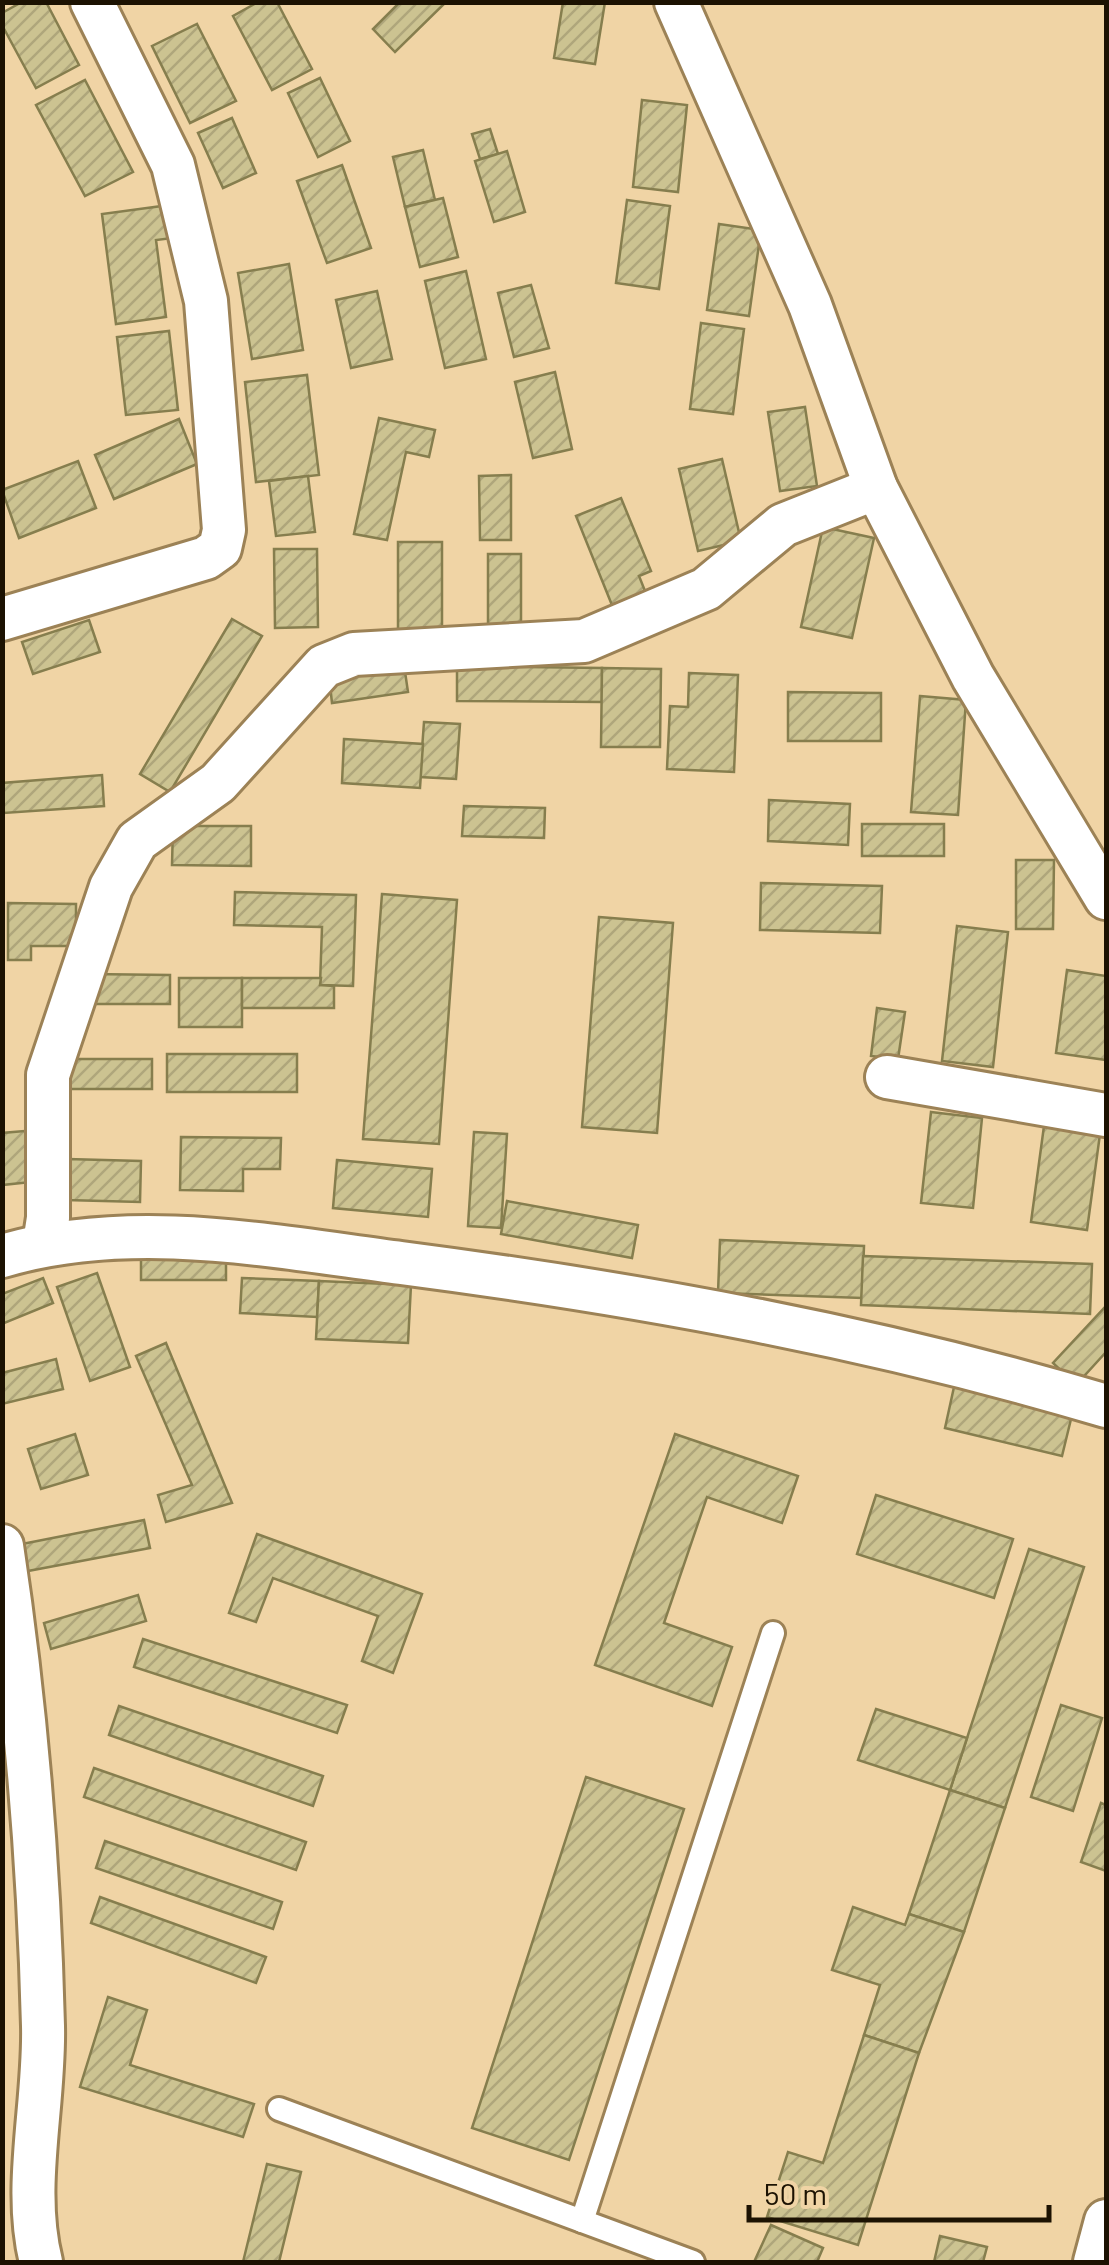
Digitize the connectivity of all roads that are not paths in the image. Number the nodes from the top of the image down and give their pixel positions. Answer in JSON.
{"nodes":[{"id":1,"x":92,"y":2,"type":"edge"},
{"id":2,"x":676,"y":2,"type":"edge"},
{"id":3,"x":876,"y":488,"type":"junction"},
{"id":4,"x":2,"y":619,"type":"edge"},
{"id":5,"x":1106,"y":898,"type":"edge"},
{"id":6,"x":887,"y":1077,"type":"dead end"},
{"id":7,"x":1106,"y":1115,"type":"edge"},
{"id":8,"x":44,"y":1244,"type":"junction"},
{"id":9,"x":2,"y":1256,"type":"edge"},
{"id":10,"x":1106,"y":1406,"type":"edge"},
{"id":11,"x":2,"y":1546,"type":"edge"},
{"id":12,"x":773,"y":1633,"type":"dead end"},
{"id":13,"x":279,"y":2109,"type":"dead end"},
{"id":14,"x":1106,"y":2221,"type":"edge"},
{"id":15,"x":582,"y":2222,"type":"junction"},
{"id":16,"x":26,"y":2241,"type":"edge"},
{"id":17,"x":693,"y":2262,"type":"edge"},
{"id":18,"x":1095,"y":2262,"type":"edge"}],
"edges":[{"from":1,"to":4,"type":"street"},
{"from":2,"to":3,"type":"street"},
{"from":3,"to":5,"type":"street"},
{"from":3,"to":8,"type":"street"},
{"from":6,"to":7,"type":"street"},
{"from":8,"to":9,"type":"street"},
{"from":8,"to":10,"type":"street"},
{"from":11,"to":16,"type":"street"},
{"from":12,"to":15,"type":"lane"},
{"from":13,"to":15,"type":"lane"},
{"from":14,"to":18,"type":"street"},
{"from":15,"to":17,"type":"lane"}]}
